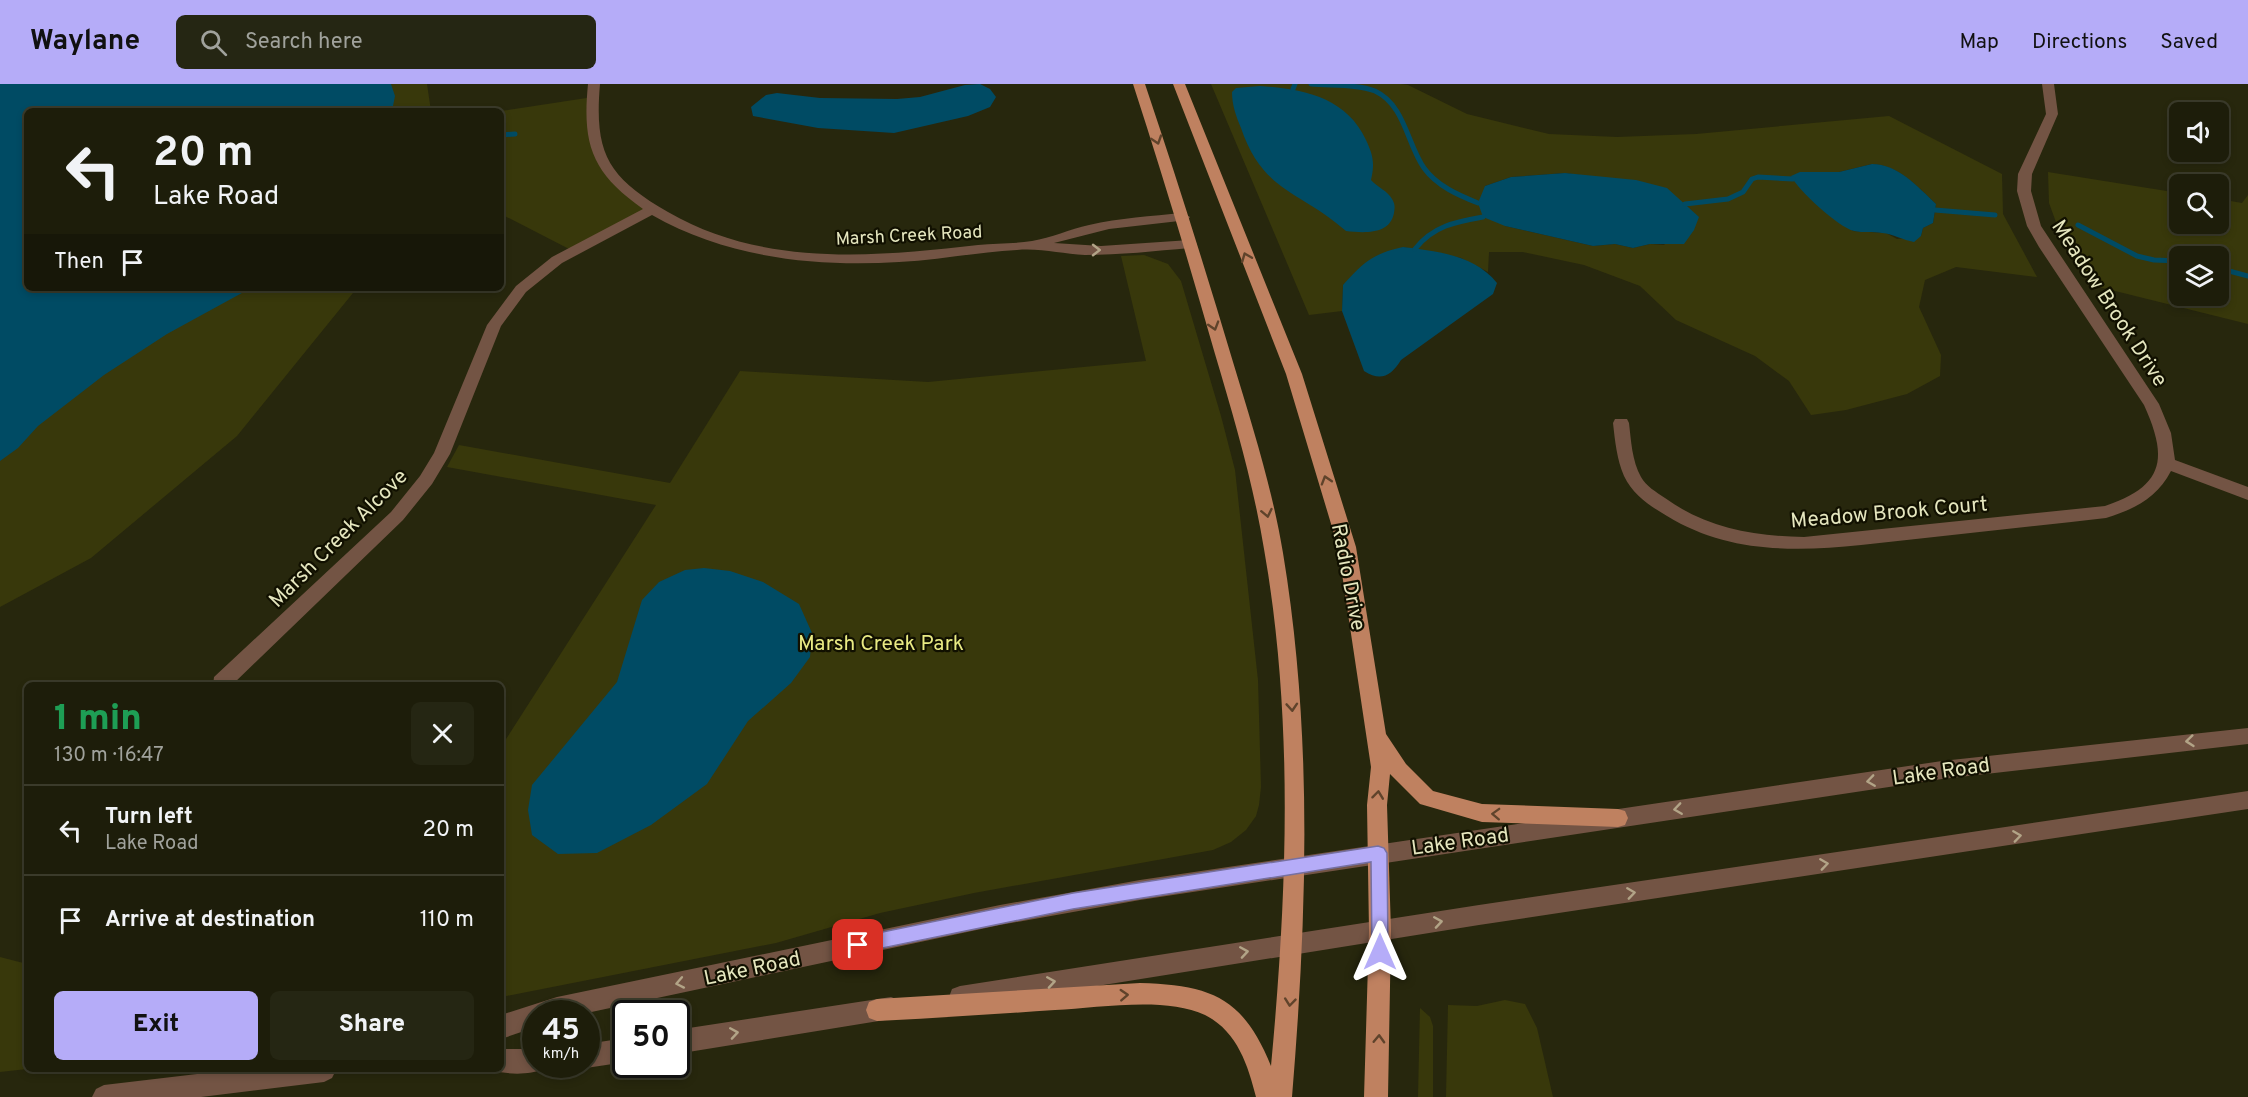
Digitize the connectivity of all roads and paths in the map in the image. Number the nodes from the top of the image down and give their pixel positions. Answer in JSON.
{"nodes":[{"id":1,"x":594,"y":84,"type":"edge"},
{"id":2,"x":1139,"y":84,"type":"edge"},
{"id":3,"x":1179,"y":84,"type":"edge"},
{"id":4,"x":2048,"y":84,"type":"edge"},
{"id":5,"x":652,"y":209,"type":"junction"},
{"id":6,"x":1183,"y":217,"type":"junction"},
{"id":7,"x":1038,"y":244,"type":"junction"},
{"id":8,"x":1190,"y":244,"type":"junction"},
{"id":9,"x":1621,"y":423,"type":"dead end"},
{"id":10,"x":2167,"y":463,"type":"junction"},
{"id":11,"x":2248,"y":494,"type":"edge"},
{"id":12,"x":221,"y":682,"type":"dead end"},
{"id":13,"x":1376,"y":732,"type":"junction"},
{"id":14,"x":2248,"y":736,"type":"edge"},
{"id":15,"x":2248,"y":800,"type":"edge"},
{"id":16,"x":1618,"y":818,"type":"junction"},
{"id":17,"x":1378,"y":853,"type":"junction"},
{"id":18,"x":1297,"y":865,"type":"junction"},
{"id":19,"x":1380,"y":931,"type":"junction"},
{"id":20,"x":1293,"y":944,"type":"junction"},
{"id":21,"x":594,"y":1000,"type":"edge"},
{"id":22,"x":877,"y":1010,"type":"junction"},
{"id":23,"x":522,"y":1019,"type":"edge"},
{"id":24,"x":504,"y":1026,"type":"edge"},
{"id":25,"x":690,"y":1040,"type":"edge"},
{"id":26,"x":504,"y":1061,"type":"edge"},
{"id":27,"x":522,"y":1061,"type":"edge"},
{"id":28,"x":308,"y":1072,"type":"edge"},
{"id":29,"x":104,"y":1097,"type":"edge"},
{"id":30,"x":1269,"y":1097,"type":"edge"},
{"id":31,"x":1280,"y":1097,"type":"edge"},
{"id":32,"x":1376,"y":1097,"type":"edge"}],
"edges":[{"from":1,"to":5,"type":"street","name":"Marsh Creek Road"},
{"from":2,"to":6,"type":"main road","one_way":true},
{"from":13,"to":3,"type":"main road","name":"Radio Drive","one_way":true},
{"from":4,"to":10,"type":"street","name":"Meadow Brook Drive"},
{"from":5,"to":7,"type":"street","name":"Marsh Creek Road"},
{"from":5,"to":12,"type":"street","name":"Marsh Creek Alcove"},
{"from":6,"to":7,"type":"street","name":"Marsh Creek Road"},
{"from":6,"to":8,"type":"main road"},
{"from":7,"to":8,"type":"street","name":"Marsh Creek Road","one_way":true},
{"from":8,"to":18,"type":"main road","one_way":true},
{"from":9,"to":10,"type":"street","name":"Meadow Brook Court"},
{"from":10,"to":11,"type":"street"},
{"from":16,"to":13,"type":"main road","one_way":true},
{"from":17,"to":13,"type":"main road","name":"Radio Drive","one_way":true},
{"from":14,"to":16,"type":"street","name":"Lake Road","one_way":true},
{"from":19,"to":15,"type":"street","one_way":true},
{"from":16,"to":17,"type":"street","name":"Lake Road"},
{"from":17,"to":18,"type":"street","name":"Lake Road"},
{"from":17,"to":19,"type":"main road","name":"Radio Drive"},
{"from":18,"to":20,"type":"main road"},
{"from":18,"to":21,"type":"street","name":"Lake Road","one_way":true},
{"from":19,"to":20,"type":"street"},
{"from":32,"to":19,"type":"main road","name":"Radio Drive","one_way":true},
{"from":22,"to":20,"type":"street","one_way":true},
{"from":20,"to":31,"type":"main road","one_way":true},
{"from":25,"to":22,"type":"street","one_way":true},
{"from":22,"to":30,"type":"main road","one_way":true},
{"from":23,"to":24,"type":"street","name":"Lake Road"},
{"from":26,"to":27,"type":"street"},
{"from":28,"to":29,"type":"street"}]}
